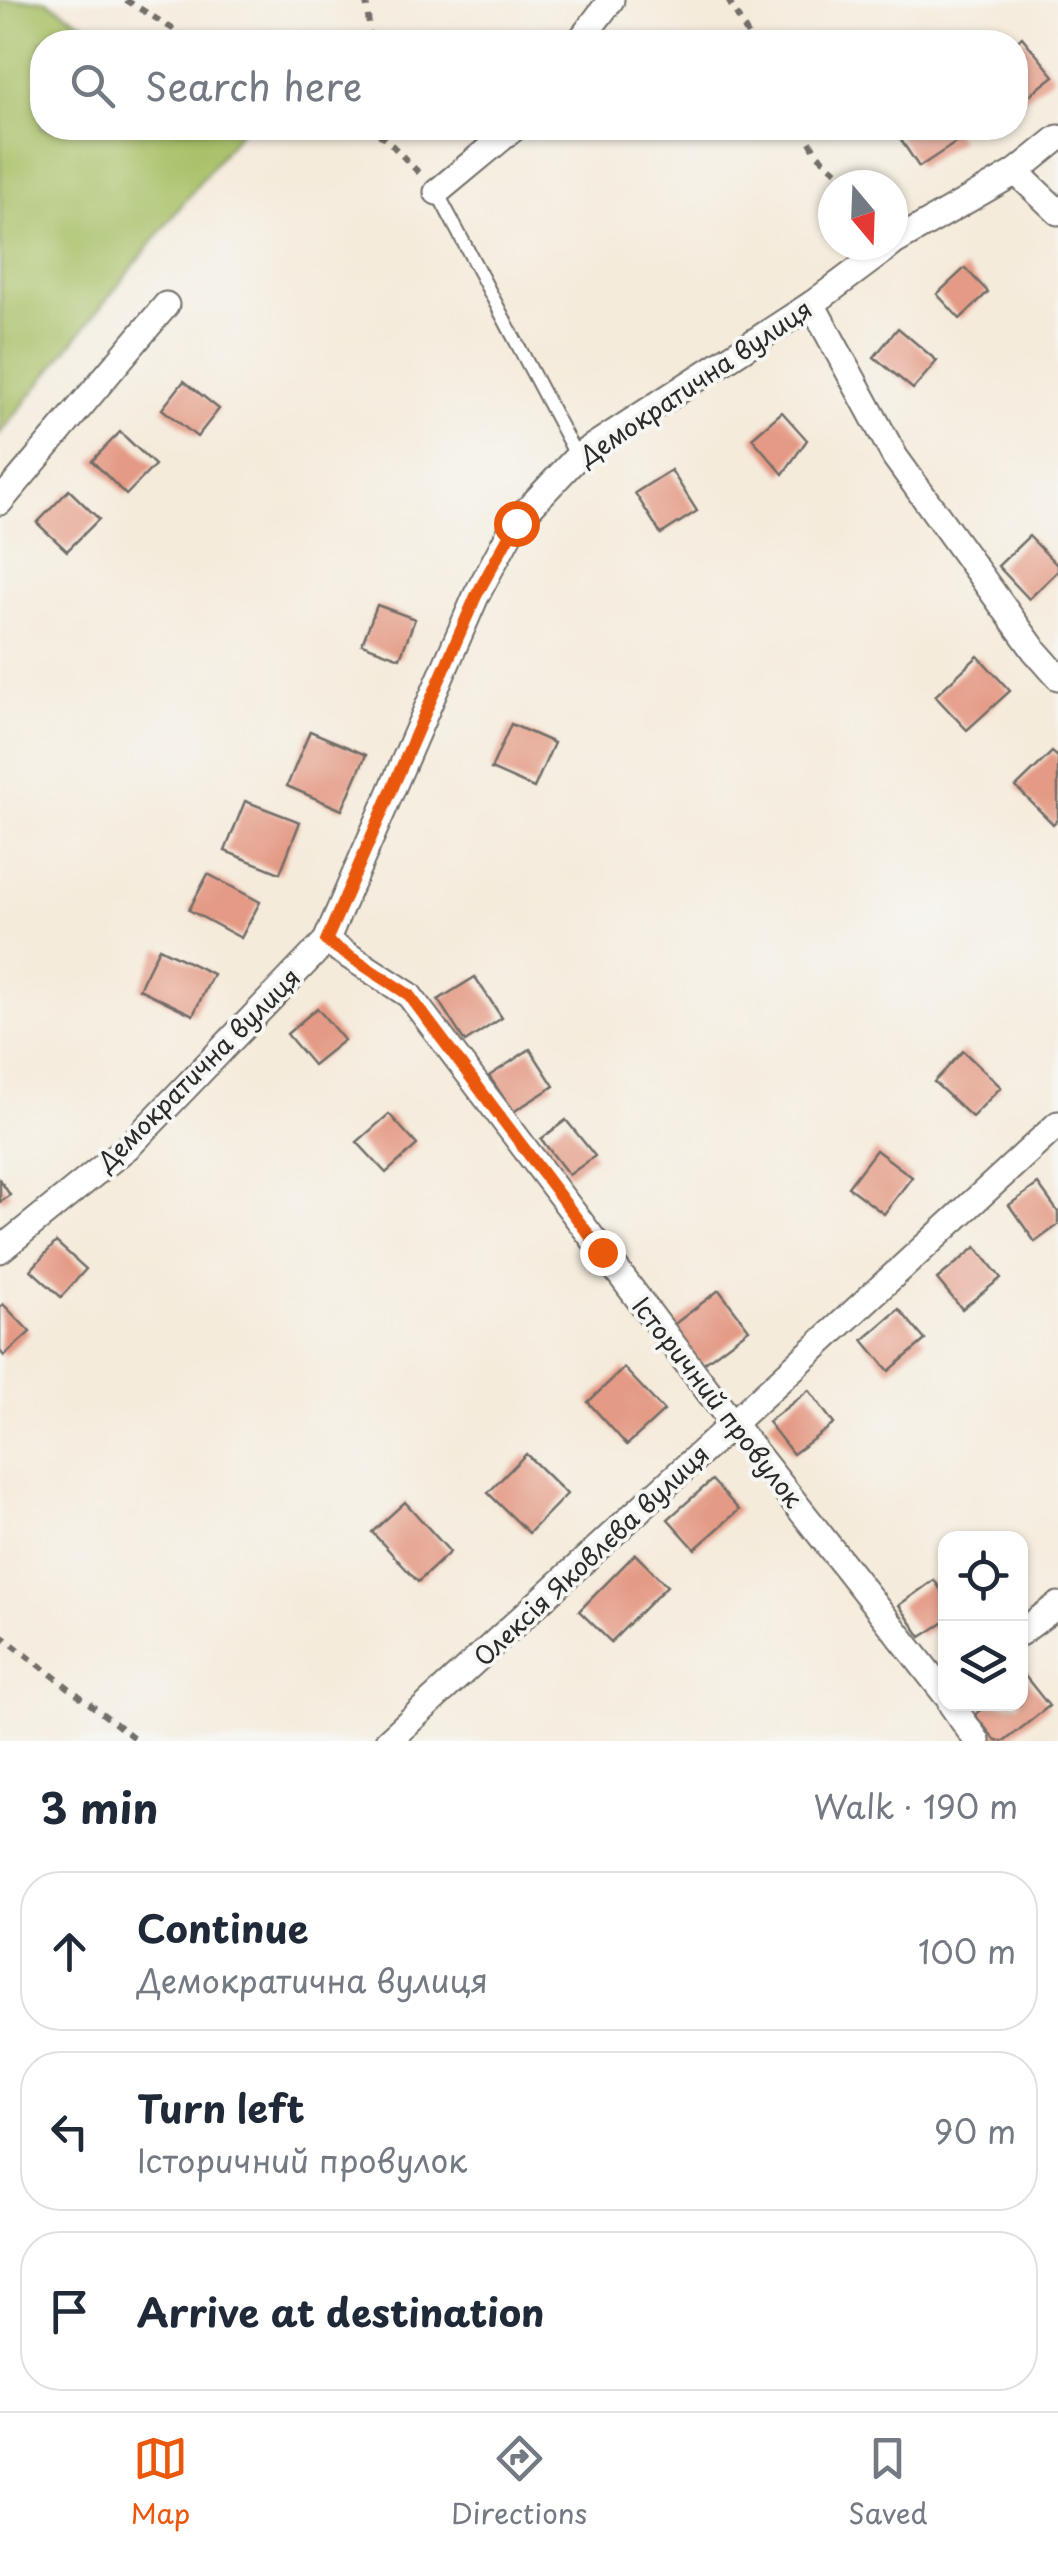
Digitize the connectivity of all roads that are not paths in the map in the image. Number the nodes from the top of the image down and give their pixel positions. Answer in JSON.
{"nodes":[{"id":1,"x":611,"y":0,"type":"edge"},
{"id":2,"x":588,"y":30,"type":"edge"},
{"id":3,"x":1058,"y":138,"type":"edge"},
{"id":4,"x":500,"y":140,"type":"edge"},
{"id":5,"x":1016,"y":172,"type":"junction"},
{"id":6,"x":437,"y":192,"type":"joint"},
{"id":7,"x":1058,"y":212,"type":"edge"},
{"id":8,"x":908,"y":235,"type":"edge"},
{"id":9,"x":871,"y":260,"type":"edge"},
{"id":10,"x":812,"y":304,"type":"junction"},
{"id":11,"x":166,"y":305,"type":"dead end"},
{"id":12,"x":577,"y":457,"type":"junction"},
{"id":13,"x":0,"y":502,"type":"edge"},
{"id":14,"x":1058,"y":678,"type":"edge"},
{"id":15,"x":326,"y":941,"type":"junction"},
{"id":16,"x":1058,"y":1124,"type":"edge"},
{"id":17,"x":0,"y":1250,"type":"edge"},
{"id":18,"x":733,"y":1424,"type":"junction"},
{"id":19,"x":1058,"y":1605,"type":"edge"},
{"id":20,"x":1028,"y":1628,"type":"edge"},
{"id":21,"x":938,"y":1685,"type":"edge"},
{"id":22,"x":957,"y":1711,"type":"edge"},
{"id":23,"x":388,"y":1741,"type":"edge"},
{"id":24,"x":977,"y":1741,"type":"edge"}],
"edges":[{"from":1,"to":2,"type":"street"},
{"from":3,"to":5,"type":"street","name":"Демократична вулиця"},
{"from":4,"to":6,"type":"street"},
{"from":5,"to":7,"type":"street"},
{"from":5,"to":8,"type":"street","name":"Демократична вулиця"},
{"from":6,"to":12,"type":"lane"},
{"from":9,"to":10,"type":"street","name":"Демократична вулиця"},
{"from":10,"to":12,"type":"street","name":"Демократична вулиця"},
{"from":10,"to":14,"type":"street"},
{"from":11,"to":13,"type":"street"},
{"from":12,"to":15,"type":"street","name":"Демократична вулиця"},
{"from":15,"to":17,"type":"street","name":"Демократична вулиця"},
{"from":15,"to":18,"type":"street","name":"Історичний провулок"},
{"from":16,"to":18,"type":"street","name":"Олексія Яковлєва вулиця"},
{"from":18,"to":21,"type":"street","name":"Історичний провулок"},
{"from":18,"to":23,"type":"street","name":"Олексія Яковлєва вулиця"},
{"from":19,"to":20,"type":"street"},
{"from":22,"to":24,"type":"street","name":"Історичний провулок"}]}
